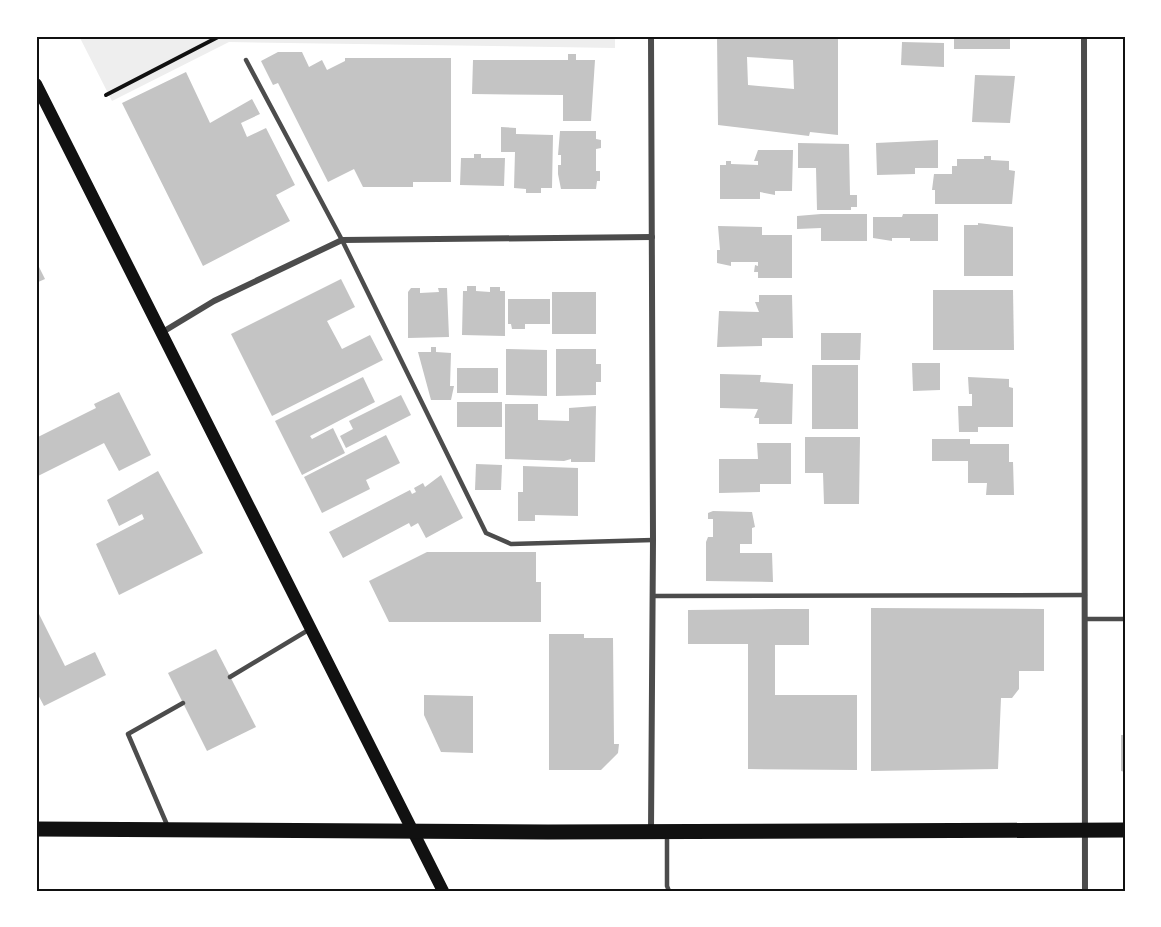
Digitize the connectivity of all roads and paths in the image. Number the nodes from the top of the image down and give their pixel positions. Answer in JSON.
{"nodes":[{"id":1,"x":220,"y":36,"type":"edge"},
{"id":2,"x":236,"y":36,"type":"edge"},
{"id":3,"x":651,"y":36,"type":"edge"},
{"id":4,"x":1084,"y":36,"type":"edge"},
{"id":5,"x":246,"y":60,"type":"dead end"},
{"id":6,"x":36,"y":84,"type":"edge"},
{"id":7,"x":106,"y":94,"type":"dead end"},
{"id":8,"x":652,"y":237,"type":"junction"},
{"id":9,"x":342,"y":240,"type":"junction"},
{"id":10,"x":161,"y":333,"type":"junction"},
{"id":11,"x":653,"y":540,"type":"junction"},
{"id":12,"x":1085,"y":595,"type":"junction"},
{"id":13,"x":653,"y":596,"type":"junction"},
{"id":14,"x":1125,"y":619,"type":"edge"},
{"id":15,"x":1085,"y":620,"type":"junction"},
{"id":16,"x":310,"y":629,"type":"junction"},
{"id":17,"x":230,"y":677,"type":"dead end"},
{"id":18,"x":183,"y":703,"type":"dead end"},
{"id":19,"x":36,"y":829,"type":"edge"},
{"id":20,"x":169,"y":830,"type":"junction"},
{"id":21,"x":1084,"y":830,"type":"junction"},
{"id":22,"x":1125,"y":830,"type":"edge"},
{"id":23,"x":413,"y":832,"type":"junction"},
{"id":24,"x":651,"y":832,"type":"junction"},
{"id":25,"x":667,"y":832,"type":"junction"},
{"id":26,"x":443,"y":891,"type":"edge"},
{"id":27,"x":669,"y":891,"type":"edge"},
{"id":28,"x":1086,"y":891,"type":"edge"}],
"edges":[{"from":1,"to":2,"type":"path"},
{"from":1,"to":7,"type":"path"},
{"from":3,"to":8,"type":"street"},
{"from":4,"to":12,"type":"street"},
{"from":5,"to":9,"type":"lane"},
{"from":6,"to":10,"type":"main road"},
{"from":8,"to":9,"type":"street"},
{"from":8,"to":11,"type":"street"},
{"from":9,"to":10,"type":"street"},
{"from":9,"to":11,"type":"lane"},
{"from":10,"to":16,"type":"main road"},
{"from":11,"to":13,"type":"street"},
{"from":12,"to":13,"type":"lane"},
{"from":12,"to":15,"type":"street"},
{"from":13,"to":24,"type":"street"},
{"from":14,"to":15,"type":"lane"},
{"from":15,"to":21,"type":"street"},
{"from":16,"to":17,"type":"lane"},
{"from":16,"to":23,"type":"main road"},
{"from":18,"to":20,"type":"lane"},
{"from":19,"to":20,"type":"main road"},
{"from":20,"to":23,"type":"main road"},
{"from":21,"to":22,"type":"main road"},
{"from":21,"to":25,"type":"main road"},
{"from":21,"to":28,"type":"street"},
{"from":23,"to":24,"type":"main road"},
{"from":23,"to":26,"type":"main road"},
{"from":24,"to":25,"type":"main road"},
{"from":25,"to":27,"type":"lane"}]}
